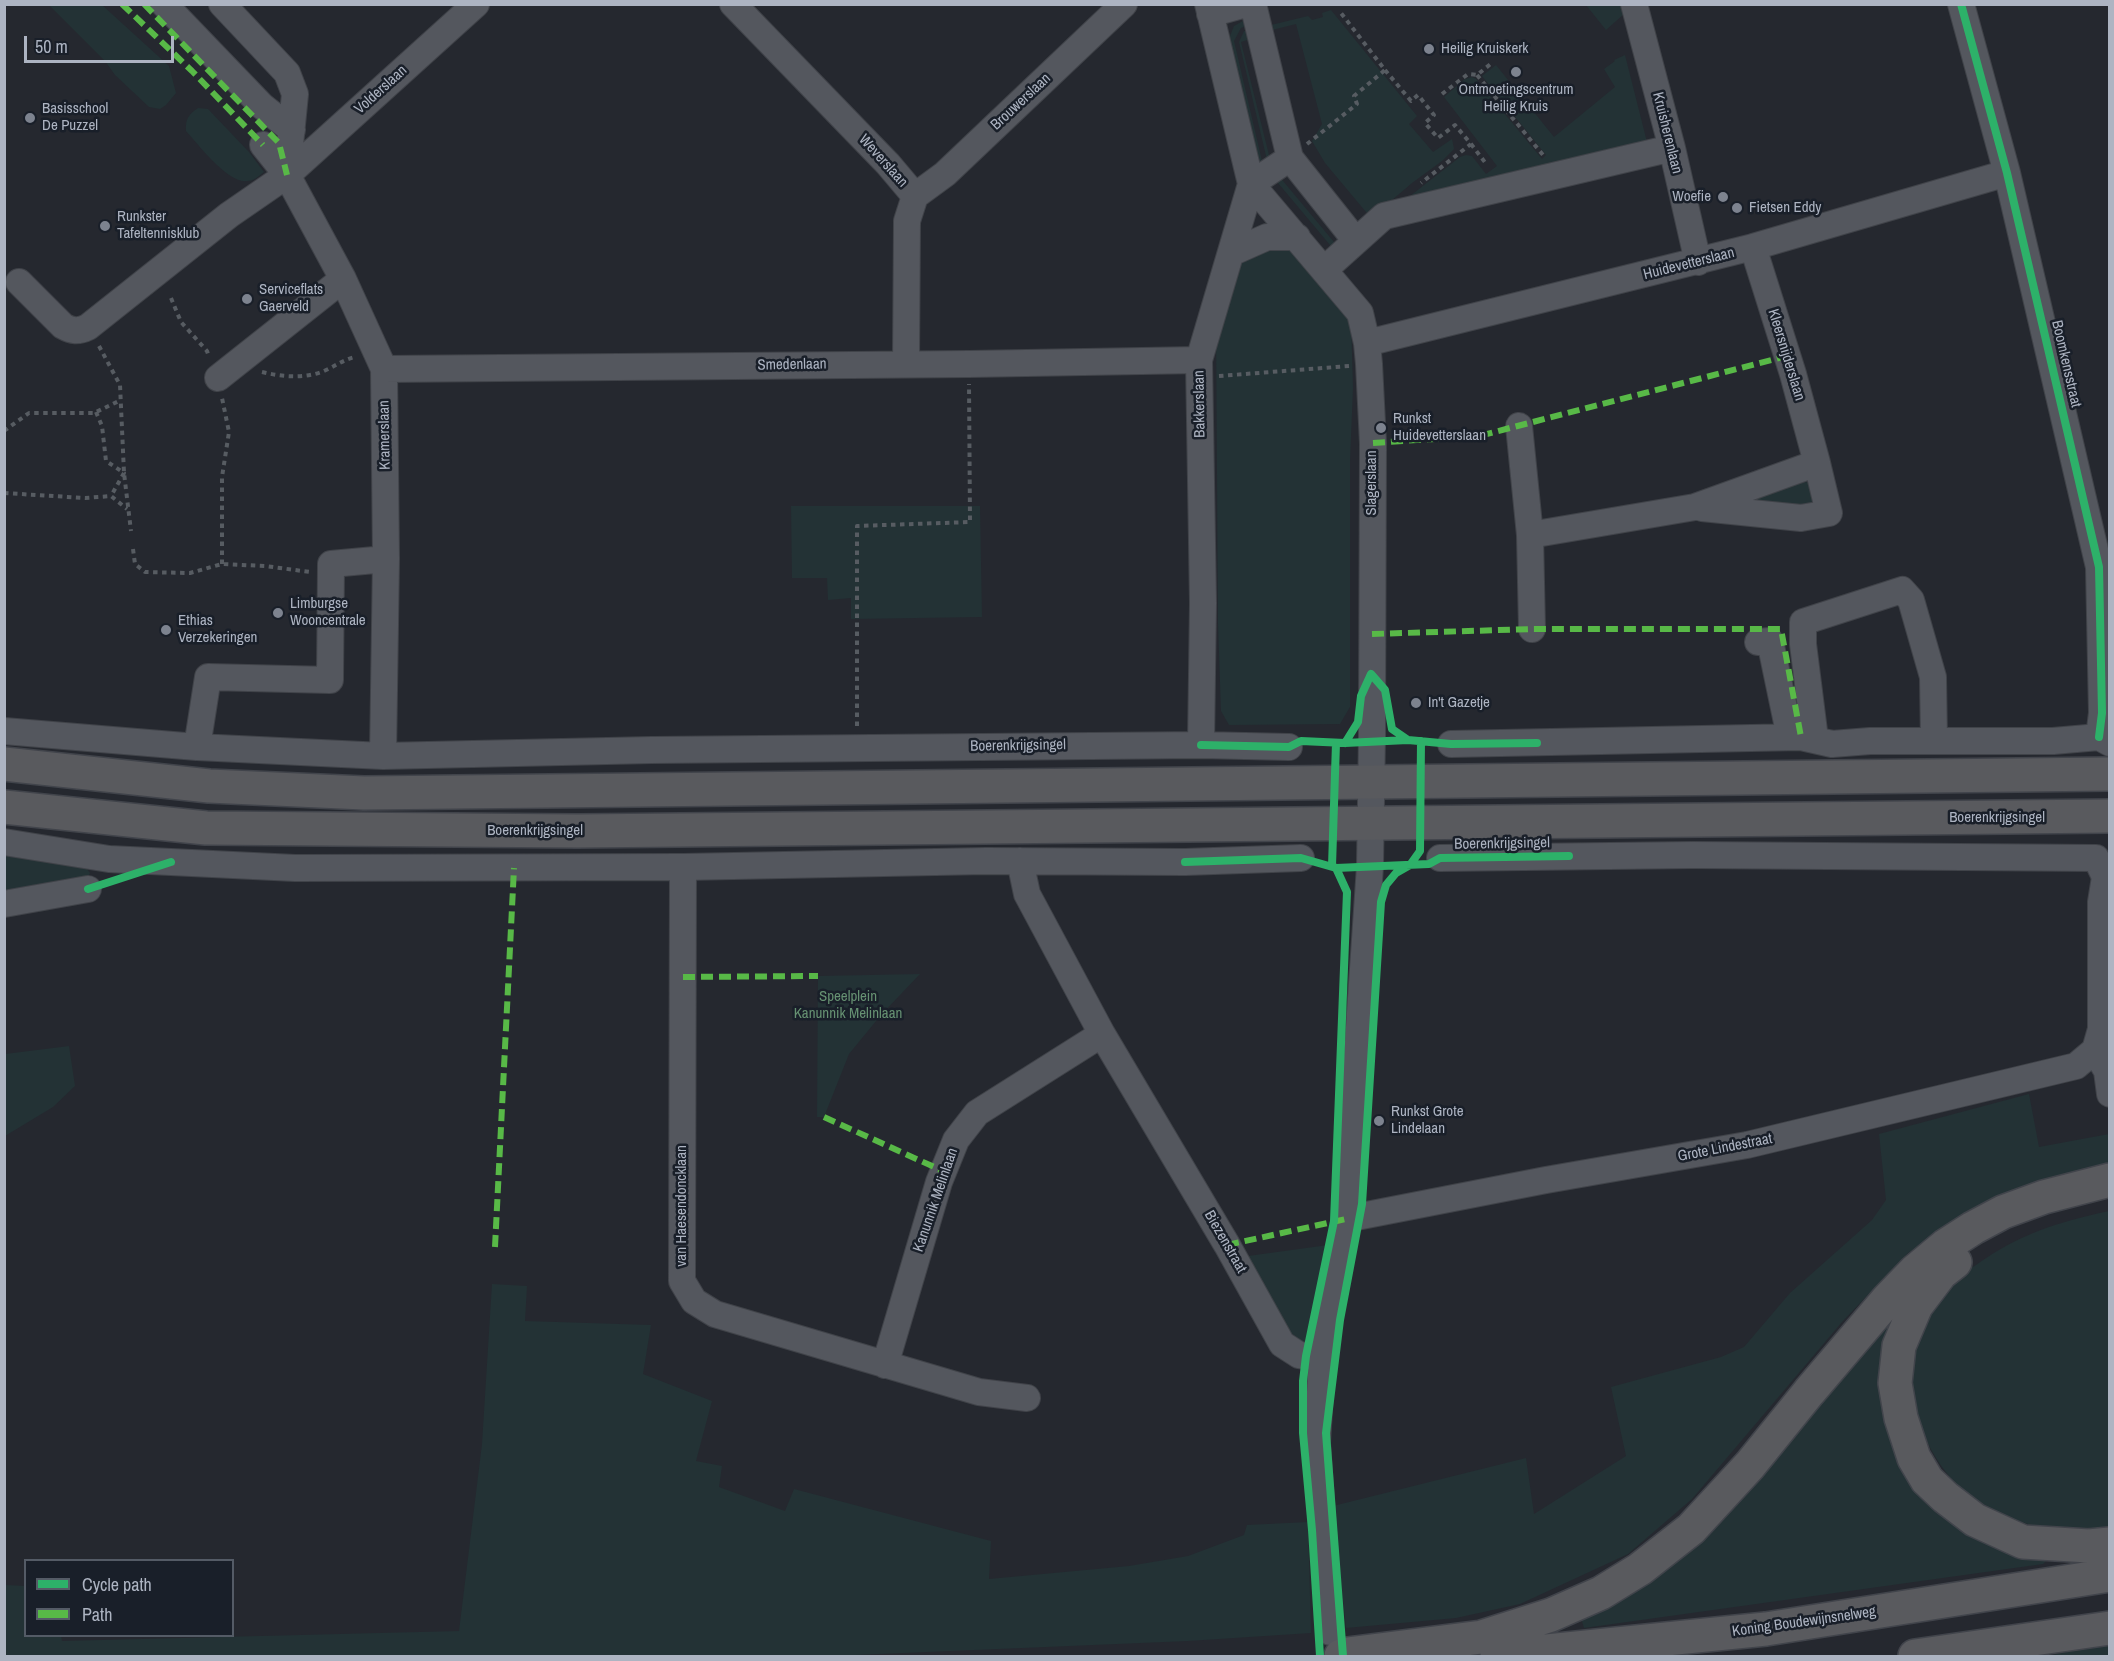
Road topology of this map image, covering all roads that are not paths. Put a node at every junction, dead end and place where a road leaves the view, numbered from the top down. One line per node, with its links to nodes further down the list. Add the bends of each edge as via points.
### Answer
1 (164, 4): 11 (street, via 262,106)
2 (222, 4): 11 (street, via 287,73 295,94)
3 (476, 4): 16 (street, Volderslaan)
4 (734, 4): 18 (street, Weverslaan)
5 (1124, 4): 18 (street, Brouwerslaan, via 945,174)
6 (1246, 4): 10 (street)
7 (1253, 4): 14 (street)
8 (1634, 4): 13 (street, Kruisherenlaan)
9 (1964, 8): 15 (street, Boomkensstraat)
10 (1209, 9): 17 (street, Bakkerslaan)
11 (291, 130): 16 (street)
12 (263, 146): 16 (street, Kramerslaan)
13 (1672, 148): 20 (street, via 1384,216); 23 (street, Kruisherenlaan)
14 (1290, 158): 17 (street); 20 (street)
15 (2007, 173): 21 (street, Huidevetterslaan); 41 (street, Boomkensstraat, via 2099,567)
16 (287, 175): 25 (street, Kramerslaan); 26 (street, Volderslaan, via 80,331 63,326)
17 (1251, 184): 19 (street, Slagerslaan); 22 (street, Bakkerslaan)
18 (915, 196): 29 (street, Weverslaan, via 907,221)
19 (1297, 237): 22 (street, via 1267,237); 24 (street, Slagerslaan)
20 (1356, 241): 24 (street)
21 (1753, 247): 23 (street, Huidevetterslaan); 33 (street, Kleersnijderslaan)
22 (1231, 253): 30 (street, Bakkerslaan)
23 (1698, 262): 27 (street, Huidevetterslaan)
24 (1325, 269): 27 (street, Slagerslaan, via 1360,313)
25 (343, 279): 28 (street, Kramerslaan); 31 (street)
26 (19, 282)
27 (1368, 353): 53 (street, Slagerslaan, via 1373,443)
28 (380, 360): 29 (street, Smedenlaan); 36 (street, Kramerslaan)
29 (906, 364): 30 (street, Smedenlaan)
30 (1200, 369): 45 (street, Bakkerslaan)
31 (218, 378)
32 (1519, 426): 35 (street)
33 (1817, 464): 34 (street, Kleersnijderslaan); 34 (street, Kleersnijderslaan, via 1829,513 1801,518)
34 (1695, 507): 35 (street, Kleersnijderslaan)
35 (1530, 535): 37 (street)
36 (386, 559): 46 (street, via 331,564 330,680 208,677); 49 (street, Kramerslaan)
37 (1532, 629)
38 (1758, 642): 40 (street, via 1770,641)
39 (4, 731): 46 (street, Boerenkrijgsingel)
40 (1790, 737): 43 (street); 44 (street)
41 (2104, 740): 42 (street)
42 (1934, 741): 43 (street); 43 (street, via 1933,677 1911,600 1902,590 1803,622 1803,644)
43 (1824, 742): 52 (street)
44 (1451, 744)
45 (1201, 745): 47 (street, Boerenkrijgsingel); 48 (street, Boerenkrijgsingel)
46 (197, 747): 49 (street, Boerenkrijgsingel)
47 (1289, 747)
48 (525, 753): 49 (street, Boerenkrijgsingel); 54 (street)
49 (383, 756)
50 (4, 764): 54 (highway, via 209,786 364,793)
51 (2109, 774): 52 (highway)
52 (1805, 778): 53 (highway)
53 (1372, 782): 54 (highway); 58 (street, Slagerslaan)
54 (560, 790)
55 (4, 807): 59 (highway, Boerenkrijgsingel, via 206,828 578,831)
56 (2109, 816): 57 (highway, Boerenkrijgsingel)
57 (1524, 822): 58 (highway, Boerenkrijgsingel); 61 (street, Boerenkrijgsingel)
58 (1371, 823): 59 (highway, Boerenkrijgsingel); 75 (street)
59 (1139, 825): 65 (street)
60 (4, 842): 66 (street, via 109,859 295,868)
61 (1569, 856): 63 (street, Boerenkrijgsingel); 67 (street, Boerenkrijgsingel, via 2096,858)
62 (1300, 858): 65 (street)
63 (1440, 858)
64 (1020, 861): 65 (street); 66 (street); 70 (street, Biezenstraat, via 1027,894)
65 (1085, 862)
66 (683, 867): 77 (street, van Haesendoncklaan, via 682,1281 694,1301 715,1314)
67 (2107, 878): 71 (street, via 2102,902 2100,1029)
68 (88, 889): 69 (street)
69 (4, 903)
70 (1102, 1034): 76 (street, Biezenstraat, via 1282,1344 1299,1355); 77 (street, Kanunnik Melinlaan, via 976,1113 956,1140 939,1182)
71 (2095, 1050): 72 (street, via 2107,1071); 75 (street, Grote Lindestraat, via 2076,1065 1747,1145)
72 (2109, 1094)
73 (2109, 1180): 82 (highway, via 2003,1212 1972,1227 1922,1265 1888,1299 1750,1465 1691,1529 1640,1569 1601,1593 1551,1616 1482,1637 1347,1654)
74 (2109, 1202): 79 (highway, via 2015,1225 1979,1241 1941,1273 1916,1306 1899,1346 1894,1383 1914,1458 1939,1491 1975,1520 2023,1542)
75 (1346, 1219): 76 (street)
76 (1322, 1358): 82 (street, via 1317,1443)
77 (885, 1365): 78 (street, van Haesendoncklaan, via 979,1392)
78 (1027, 1398)
79 (2109, 1544)
80 (2109, 1575): 83 (highway, Koning Boudewijnsnelweg, via 1766,1629)
81 (2109, 1628): 84 (highway)
82 (1335, 1644)
83 (1497, 1656)
84 (1915, 1656)

